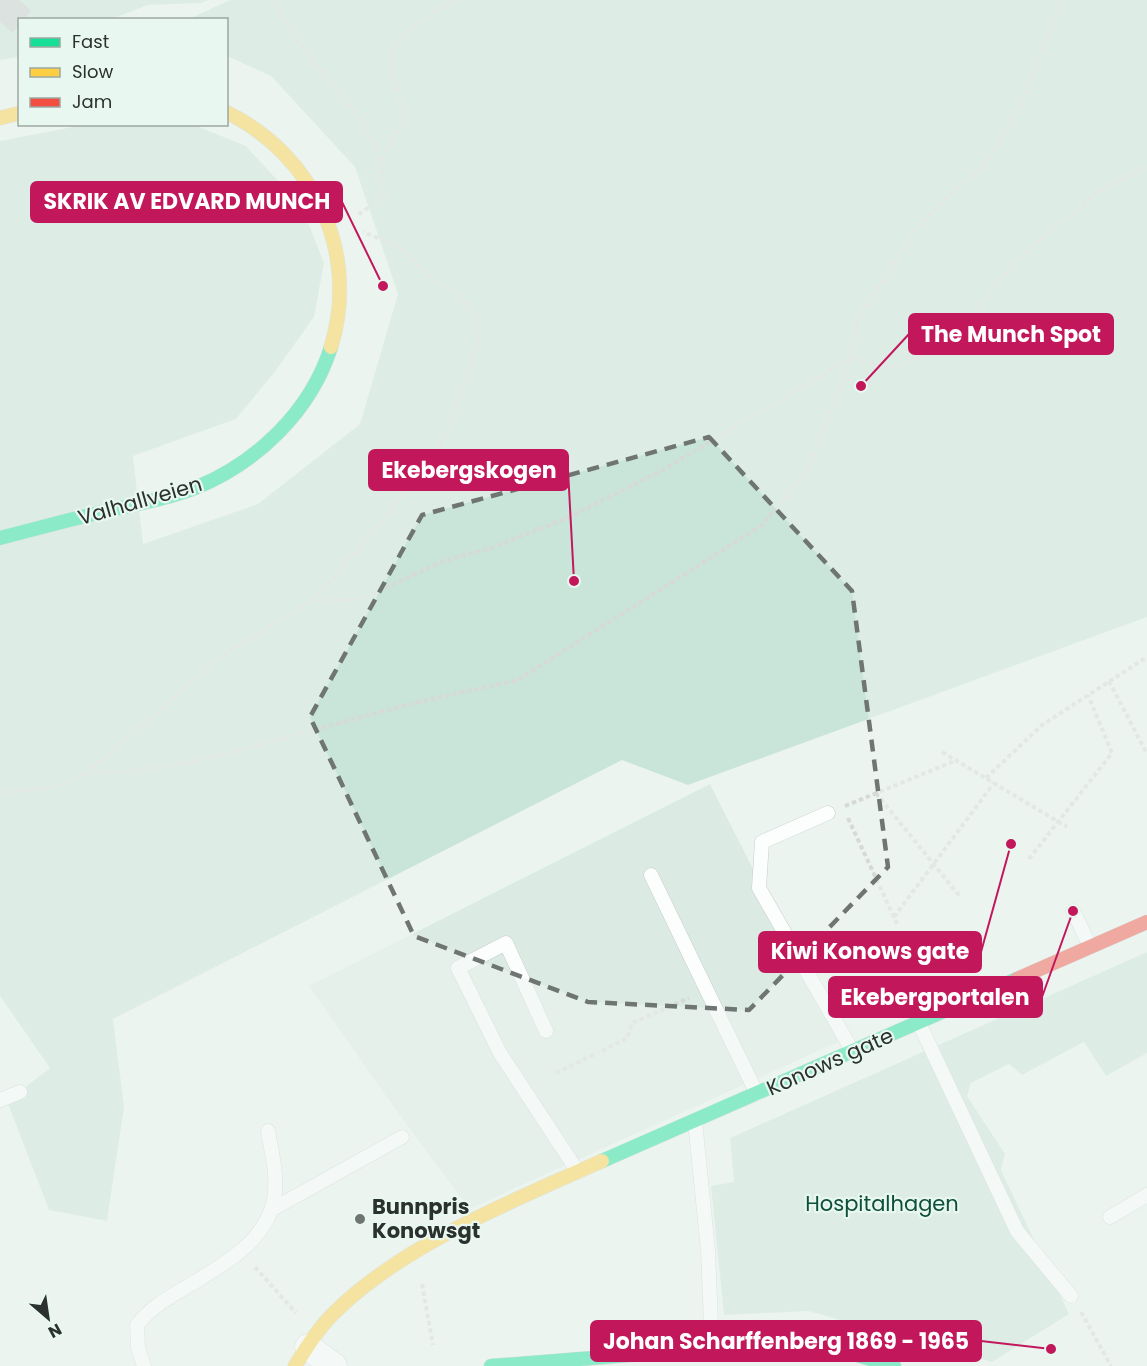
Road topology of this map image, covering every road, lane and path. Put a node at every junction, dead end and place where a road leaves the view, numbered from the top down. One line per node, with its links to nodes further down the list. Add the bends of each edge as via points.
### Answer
1 (276, 0): 7 (path, via 288,26 368,129)
2 (455, 0): 7 (path, via 396,44 390,61 405,119)
3 (1062, 0): 11 (path, via 1022,104 984,167 948,196 917,229 859,316)
4 (228, 113): 14 (street, Valhallveien, via 262,132 286,155 307,182 337,246 340,308 322,372 305,401 267,444 204,484)
5 (18, 114): 6 (street)
6 (0, 118)
7 (380, 160): 9 (path, via 384,196)
8 (1147, 167): 11 (path, via 1099,191 1012,264 968,324 943,345 902,365 885,367)
9 (355, 217)
10 (361, 232): 12 (path, via 400,247 434,280 458,293 476,317 479,341)
11 (851, 358): 15 (path, via 662,471 567,518 491,548 444,561 361,599); 22 (path, via 807,471 762,525 518,680 414,703 198,761 132,771)
12 (439, 446): 13 (path); 15 (path, via 402,498)
13 (444, 459)
14 (0, 538)
15 (313, 601): 22 (path, via 223,655)
16 (1147, 657): 17 (path)
17 (1109, 681): 18 (path); 20 (path)
18 (1088, 695): 23 (path, via 1042,725); 29 (path, via 1112,753)
19 (942, 752): 21 (path)
20 (1147, 754)
21 (957, 760): 23 (path); 26 (path)
22 (87, 772): 25 (path, via 52,788)
23 (986, 778): 24 (path)
24 (994, 783): 29 (path); 32 (path)
25 (0, 792)
26 (876, 793): 27 (path); 32 (path)
27 (843, 807): 28 (path); 36 (path)
28 (828, 813): 44 (lane, via 762,842 759,888)
29 (1058, 821): 30 (path); 31 (path)
30 (1067, 827)
31 (1029, 859)
32 (933, 864): 34 (path); 36 (path)
33 (651, 875): 40 (lane)
34 (961, 898)
35 (1073, 911): 39 (lane)
36 (894, 917): 38 (path)
37 (1147, 922): 39 (street, Konows gate)
38 (898, 926)
39 (1090, 946): 41 (street, Konows gate)
40 (706, 991): 43 (path, via 632,1023 627,1038); 48 (lane)
41 (919, 1023): 44 (street, Konows gate); 59 (lane, via 1017,1231)
42 (546, 1031): 53 (lane, via 506,943 458,968 500,1053)
43 (602, 1051)
44 (853, 1052): 48 (street, Konows gate)
45 (595, 1054): 46 (path)
46 (556, 1073)
47 (20, 1092): 49 (lane)
48 (757, 1094): 50 (street, Konows gate)
49 (0, 1100)
50 (695, 1121): 53 (street, Konows gate); 62 (lane, via 708,1250)
51 (268, 1131): 55 (lane, via 274,1166)
52 (402, 1137): 55 (lane)
53 (579, 1172): 63 (street, Konows gate, via 517,1199 399,1263 342,1304)
54 (1147, 1196): 56 (lane)
55 (271, 1210): 57 (lane)
56 (1110, 1217)
57 (241, 1251): 60 (path); 64 (lane, via 151,1308 137,1325)
58 (421, 1277): 61 (path)
59 (1071, 1296): 68 (path)
60 (298, 1316)
61 (433, 1345)
62 (712, 1347): 66 (street); 67 (street, via 794,1342)
63 (301, 1357): 65 (street)
64 (144, 1366)
65 (334, 1366)
66 (491, 1366)
67 (894, 1366)
68 (1111, 1366)

